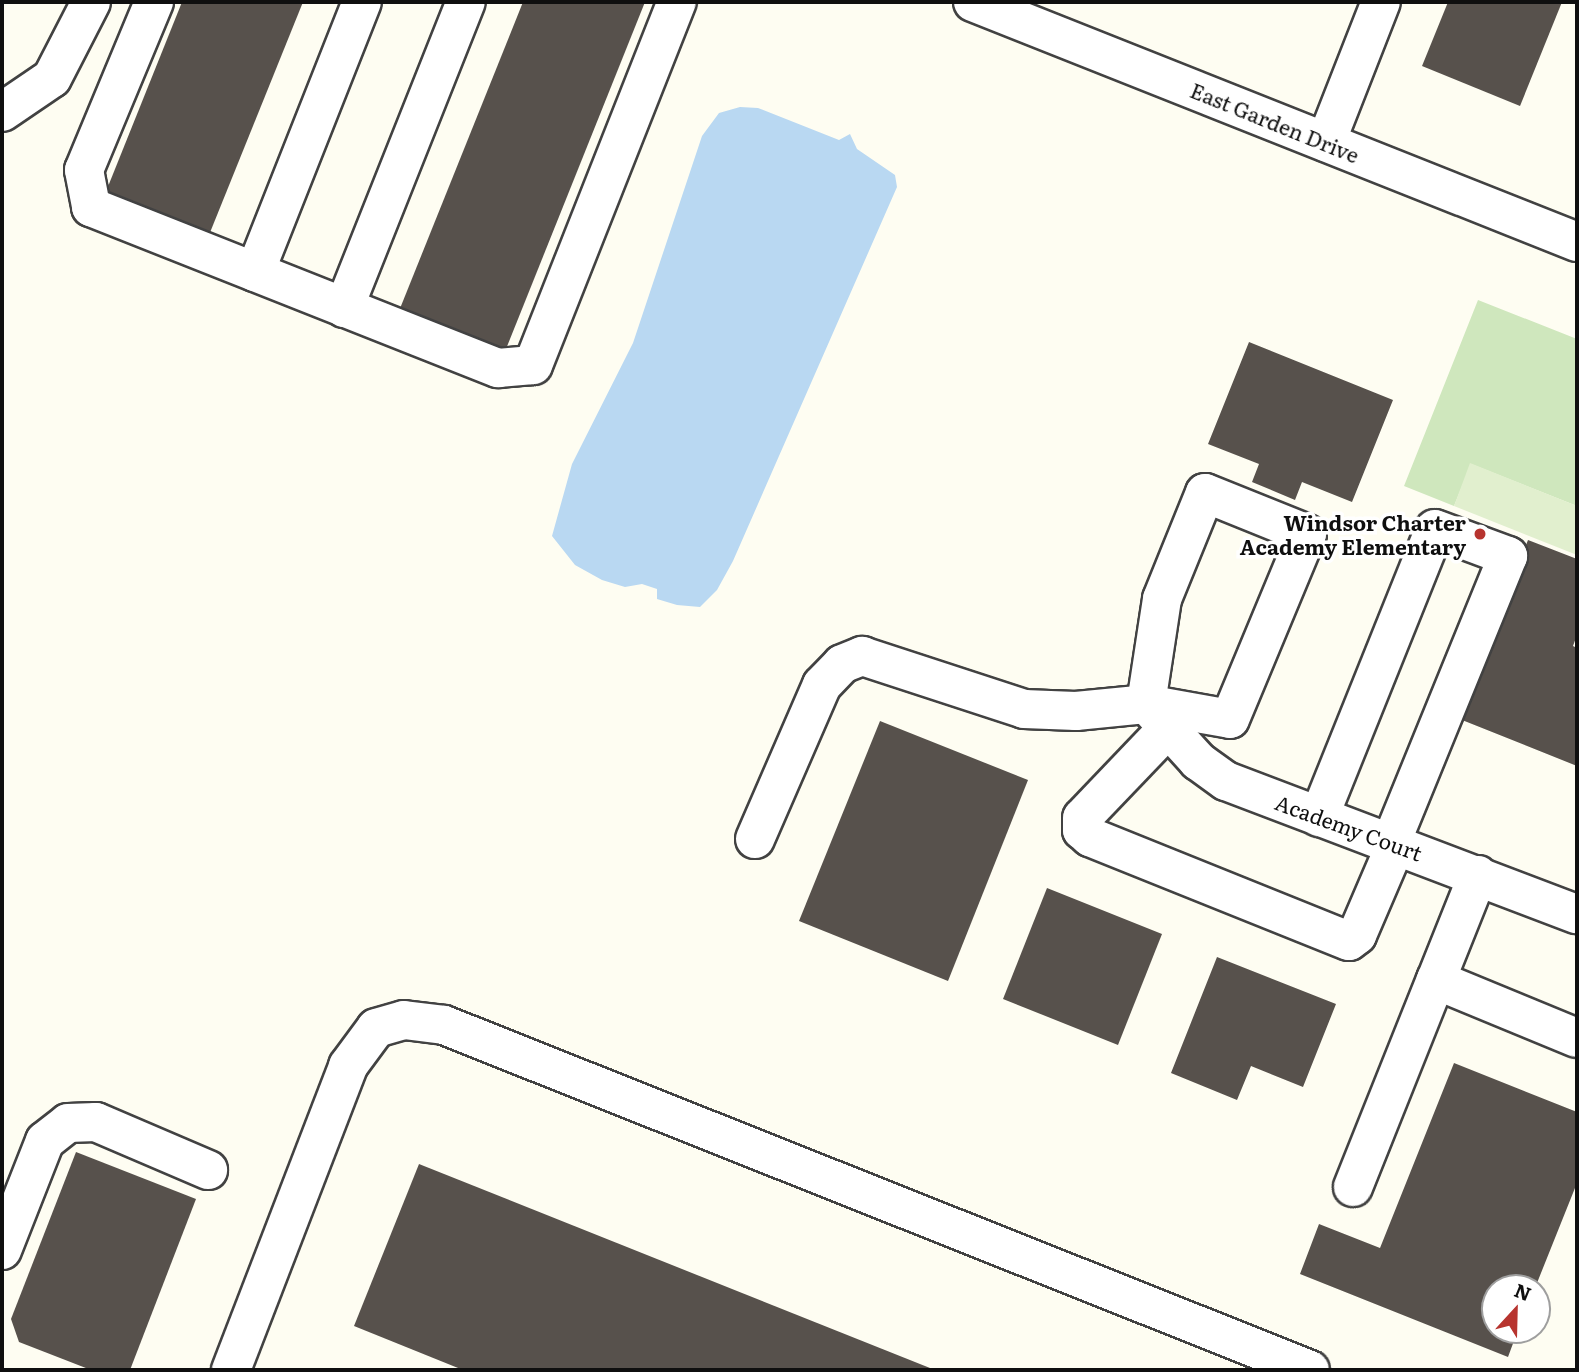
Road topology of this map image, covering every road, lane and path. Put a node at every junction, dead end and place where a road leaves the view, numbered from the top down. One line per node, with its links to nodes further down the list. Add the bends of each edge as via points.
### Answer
1 (91, 2): 8 (street, via 52,78)
2 (154, 2): 11 (street, via 84,170 91,207)
3 (362, 2): 11 (street)
4 (466, 2): 12 (street)
5 (677, 2): 12 (street, via 533,365 498,368)
6 (973, 2): 9 (street, East Garden Drive)
7 (1381, 2): 9 (street)
8 (2, 112)
9 (1326, 142): 10 (street, East Garden Drive)
10 (1577, 242)
11 (255, 272): 12 (street)
12 (344, 308)
13 (1157, 716): 13 (street, via 1230,719 1307,534 1205,493 1162,599); 14 (street, Academy Court, via 1212,773); 15 (street, via 1024,709 862,656 842,664 822,685); 16 (street, via 1082,818 1082,830 1090,837 1349,941 1357,935)
14 (1319, 817): 16 (street, Academy Court); 16 (street, via 1435,529 1508,556)
15 (755, 839)
16 (1394, 843): 17 (street, Academy Court)
17 (1478, 875): 18 (street, Academy Court); 19 (street)
18 (1577, 914)
19 (1436, 980): 20 (street); 22 (street)
20 (1577, 1038)
21 (208, 1170): 23 (street, via 96,1122 68,1123 45,1141)
22 (1353, 1187)
23 (2, 1250)
24 (231, 1370): 25 (street, via 348,1066 376,1028 404,1020 444,1025)
25 (1310, 1370)

